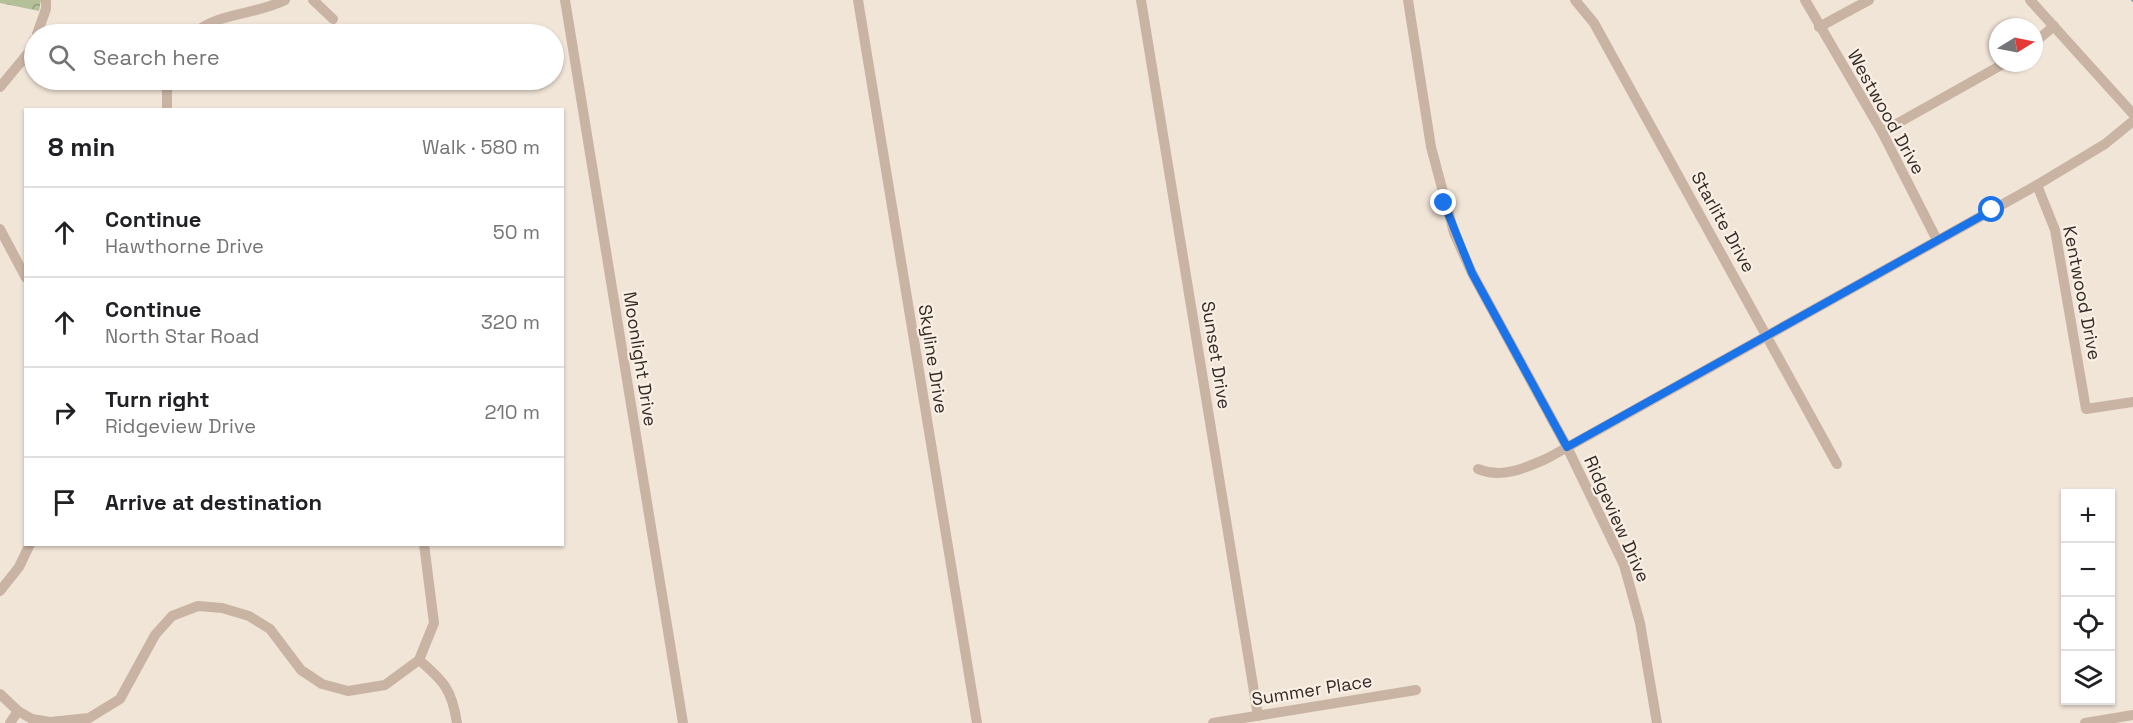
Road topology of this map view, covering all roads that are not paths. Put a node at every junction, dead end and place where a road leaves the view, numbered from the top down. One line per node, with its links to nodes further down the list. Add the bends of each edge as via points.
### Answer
1 (46, 0): 13 (street)
2 (285, 0): 14 (street, via 268,9)
3 (313, 0): 12 (street)
4 (565, 0): 46 (street, Moonlight Drive)
5 (858, 0): 47 (street, Skyline Drive)
6 (1141, 0): 43 (street, Sunset Drive)
7 (1408, 0): 32 (street, Ridgeview Drive, via 1431,147 1454,233)
8 (1575, 0): 30 (street, Starlite Drive, via 1594,23)
9 (1804, 0): 16 (street, Westwood Drive)
10 (1869, 0): 16 (street)
11 (2030, 0): 15 (street)
12 (333, 18)
13 (41, 24)
14 (208, 24)
15 (2054, 26): 17 (street); 23 (street)
16 (1820, 27): 25 (street, Westwood Drive)
17 (2043, 35)
18 (24, 58): 20 (street)
19 (1989, 72): 25 (street)
20 (0, 87)
21 (167, 90): 22 (street)
22 (166, 108)
23 (2133, 114)
24 (2133, 122): 26 (street, via 2105,144)
25 (1882, 132): 28 (street, Westwood Drive)
26 (2037, 185): 28 (street); 31 (street, Kentwood Drive, via 2055,230 2086,409)
27 (0, 229): 29 (street)
28 (1937, 240): 30 (street)
29 (24, 274)
30 (1768, 338): 32 (street); 33 (street, Starlite Drive)
31 (2133, 402)
32 (1567, 447): 34 (street, via 1514,471 1495,474); 49 (street, Ridgeview Drive, via 1608,528 1629,582)
33 (1837, 464)
34 (1478, 469)
35 (29, 546): 37 (street)
36 (424, 546): 38 (street, via 434,623)
37 (0, 591)
38 (419, 660): 41 (street, via 385,685 348,691 322,684 301,670 270,629 249,616 198,606 172,616 155,635 120,699 89,718 50,722 32,719); 45 (street, via 437,675 453,698)
39 (1416, 690): 43 (street, Summer Place)
40 (0, 694): 41 (street)
41 (18, 711): 44 (street)
42 (2133, 715): 50 (street)
43 (1258, 716): 48 (street, Summer Place)
44 (10, 723)
45 (457, 723)
46 (683, 723)
47 (977, 723)
48 (1213, 723)
49 (1657, 723)
50 (2085, 723)

